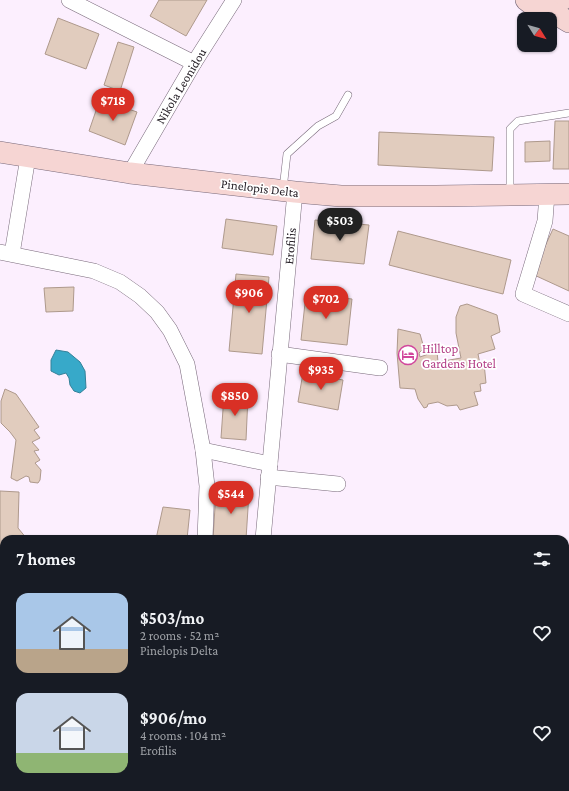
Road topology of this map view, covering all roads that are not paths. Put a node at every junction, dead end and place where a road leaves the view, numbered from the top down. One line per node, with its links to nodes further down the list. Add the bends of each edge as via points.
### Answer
1 (69, 0): 5 (street)
2 (234, 0): 5 (street, Nikola Leonidou)
3 (544, 2): 4 (street)
4 (569, 22)
5 (194, 63): 10 (street, Nikola Leonidou)
6 (348, 95): 11 (lane, via 336,116 318,126 287,154)
7 (569, 113): 14 (lane, via 518,121 510,129)
8 (0, 152): 9 (street, Pinelopis Delta)
9 (28, 156): 10 (street, Pinelopis Delta); 15 (street)
10 (130, 173): 11 (street, Pinelopis Delta)
11 (289, 191): 14 (street, Pinelopis Delta, via 341,196); 17 (street, Erofilis)
12 (547, 194): 13 (street, Pinelopis Delta); 14 (street, Pinelopis Delta); 16 (street, via 545,221 523,294)
13 (569, 194)
14 (510, 195)
15 (6, 253): 19 (street, via 94,271 120,282 157,312 170,330 187,364)
16 (569, 314)
17 (280, 354): 18 (street); 20 (street, Erofilis)
18 (380, 368)
19 (203, 450): 20 (street); 22 (street, via 207,486)
20 (269, 470): 21 (street); 23 (street, Erofilis)
21 (338, 484)
22 (204, 535)
23 (263, 535)

